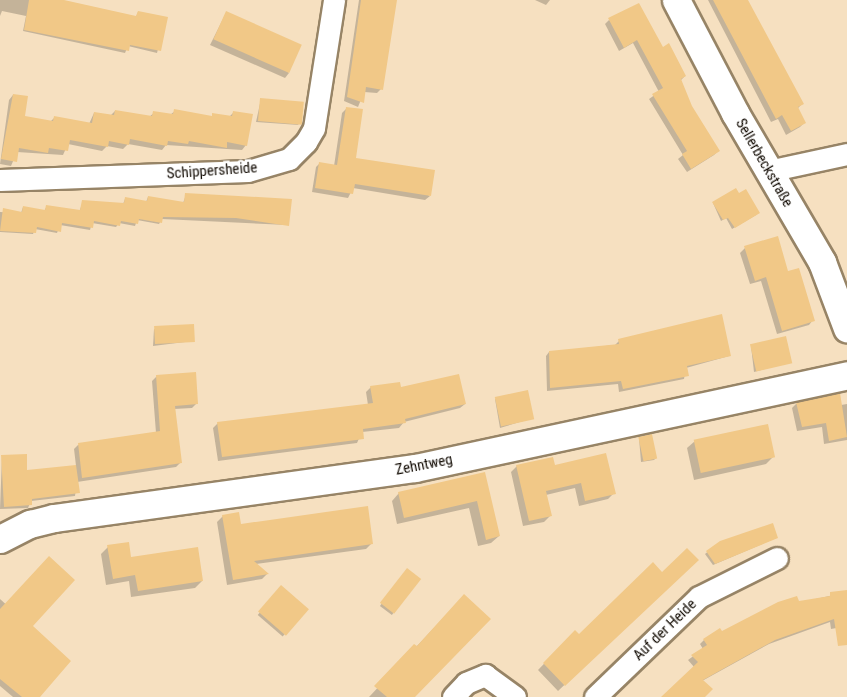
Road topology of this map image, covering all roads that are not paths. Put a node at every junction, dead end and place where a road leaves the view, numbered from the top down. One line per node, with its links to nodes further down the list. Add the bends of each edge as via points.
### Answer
1 (334, 0): 5 (street, Schippersheide, via 314,128 289,159 248,171)
2 (676, 0): 4 (street, Sellerbeckstraße)
3 (847, 154): 4 (street)
4 (768, 171): 6 (street, Sellerbeckstraße, via 822,262)
5 (0, 180)
6 (847, 328)
7 (847, 375): 8 (street, Zehntweg, via 415,468 54,518 30,524)
8 (0, 539)
9 (777, 558): 12 (street, Auf der Heide, via 699,597)
10 (453, 697): 11 (street, via 466,683 484,675)
11 (515, 697)
12 (595, 697)

